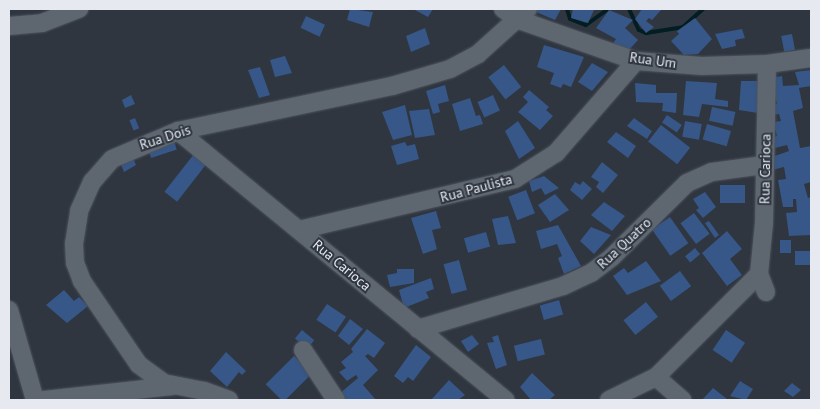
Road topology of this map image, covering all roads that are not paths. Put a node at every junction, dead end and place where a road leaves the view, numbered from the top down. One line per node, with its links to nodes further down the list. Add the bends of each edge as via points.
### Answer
1 (79, 9): 4 (street, via 42,23)
2 (503, 9): 3 (street, Rua Um)
3 (523, 14): 6 (street, Rua Um); 8 (street, Rua Dois, via 478,54 450,69 392,86)
4 (9, 26)
5 (811, 58): 7 (street, Rua Um)
6 (636, 61): 7 (street, Rua Um, via 702,66); 10 (street, Rua Paulista, via 556,153 515,179)
7 (768, 64): 9 (street, Rua Carioca)
8 (178, 131): 10 (street, Rua Carioca); 17 (street, Rua Dois, via 112,159 92,182 80,211 74,244 75,263 82,281 139,366 164,383)
9 (764, 165): 11 (street, Rua Carioca); 14 (street, Rua Quatro, via 712,172 687,183 612,257 591,273 563,286)
10 (299, 230): 14 (street, Rua Carioca)
11 (760, 274): 12 (street, Rua Carioca); 16 (street)
12 (766, 292)
13 (9, 310): 18 (street)
14 (418, 329): 22 (street, Rua Carioca)
15 (303, 350): 21 (street)
16 (656, 377): 23 (street); 24 (street)
17 (175, 385): 19 (street); 20 (street, Rua Dois)
18 (35, 400)
19 (44, 400)
20 (230, 400)
21 (336, 400)
22 (506, 400)
23 (609, 400)
24 (682, 400)

